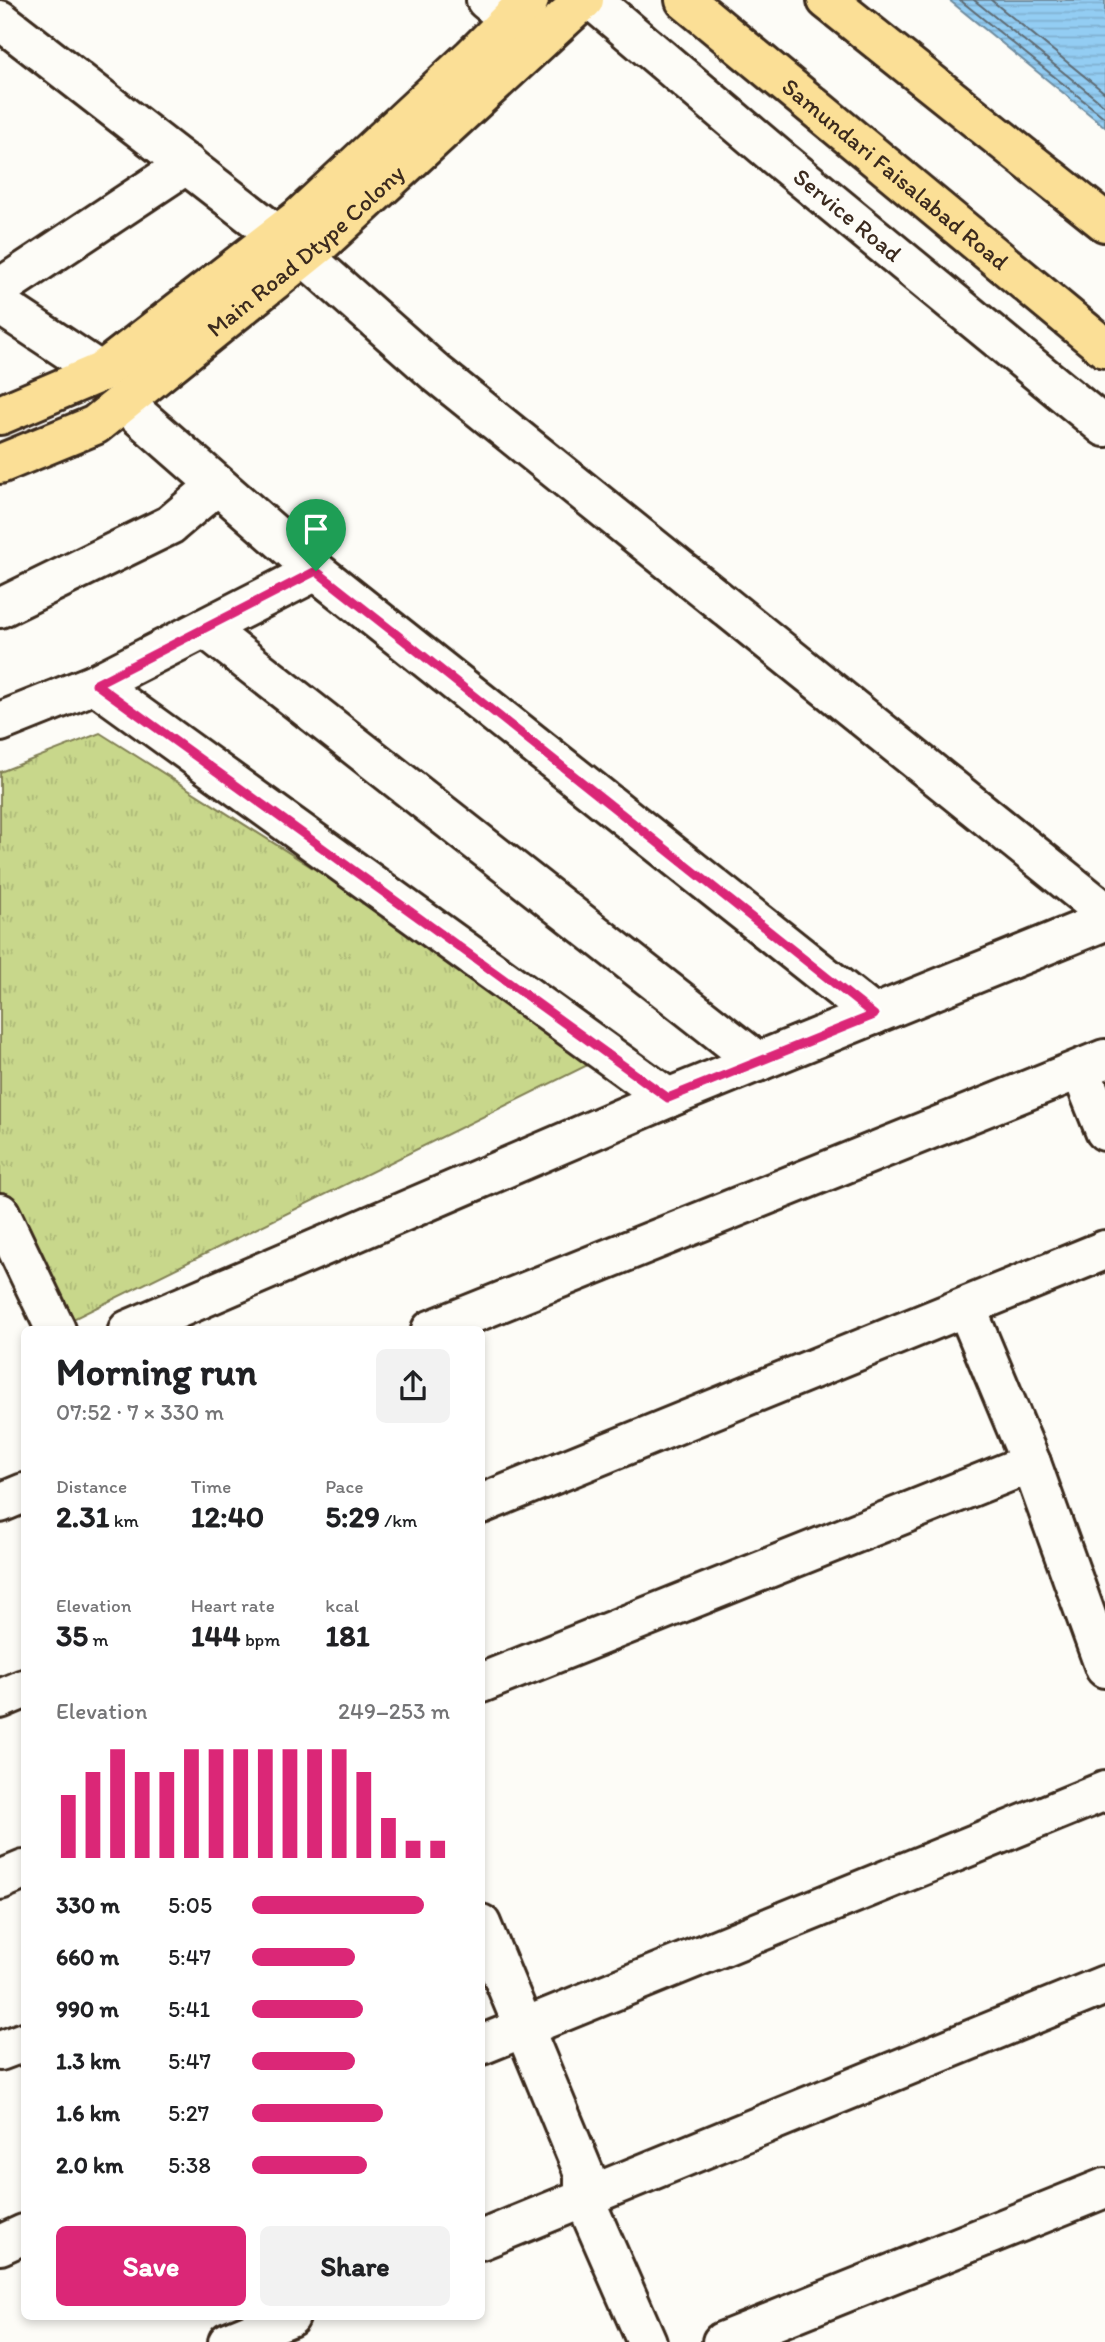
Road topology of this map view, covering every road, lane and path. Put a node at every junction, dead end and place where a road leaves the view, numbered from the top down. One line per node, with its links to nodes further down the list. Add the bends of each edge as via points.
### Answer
1 (584, 0): 9 (main road, Main Road Dtype Colony)
2 (592, 0): 15 (street, Service Road)
3 (685, 0): 12 (main road, Samundari Faisalabad Road)
4 (827, 0): 8 (main road)
5 (508, 6): 9 (main road, Main Road Dtype Colony, via 471,57 298,219)
6 (0, 20): 7 (street)
7 (187, 164): 9 (street); 10 (street)
8 (1105, 222)
9 (290, 245): 13 (main road, Main Road Dtype Colony); 23 (street, via 436,373)
10 (0, 288)
11 (0, 305): 13 (street)
12 (1105, 348)
13 (112, 387): 14 (main road, Main Road Dtype Colony); 16 (main road, Main Road Dtype Colony, via 95,425); 17 (street)
14 (0, 415)
15 (1105, 427)
16 (0, 464)
17 (217, 485): 18 (street); 19 (street, via 170,526)
18 (316, 571): 20 (street); 25 (street)
19 (0, 608)
20 (205, 628): 21 (street); 26 (street)
21 (96, 684): 22 (street); 28 (street)
22 (0, 722)
23 (1105, 912)
24 (1105, 921): 25 (street)
25 (874, 1015): 26 (street)
26 (758, 1062): 28 (street)
27 (1093, 1065): 29 (street); 35 (street)
28 (668, 1098): 34 (street)
29 (1105, 1131)
30 (0, 1213): 33 (street)
31 (1105, 1251): 32 (street)
32 (966, 1307): 36 (street); 38 (street)
33 (54, 1326)
34 (137, 1326)
35 (441, 1326)
36 (1031, 1463): 40 (street); 42 (street)
37 (21, 1494): 39 (street)
38 (485, 1502)
39 (0, 1503)
40 (1096, 1616): 41 (street)
41 (1105, 1668)
42 (485, 1681)
43 (21, 1690): 44 (street)
44 (0, 1699)
45 (1105, 1791): 50 (street)
46 (21, 1871): 47 (street)
47 (0, 1880)
48 (485, 1934): 50 (street)
49 (1105, 1985): 55 (street)
50 (524, 2027): 52 (street); 55 (street, via 583,2174)
51 (21, 2043): 53 (street)
52 (485, 2043)
53 (0, 2051)
54 (1105, 2188): 60 (street)
55 (584, 2198): 57 (street); 62 (street)
56 (21, 2235): 58 (street)
57 (485, 2238)
58 (0, 2245)
59 (283, 2320): 61 (street)
60 (787, 2330): 63 (street)
61 (228, 2342)
62 (647, 2342)
63 (722, 2342)

